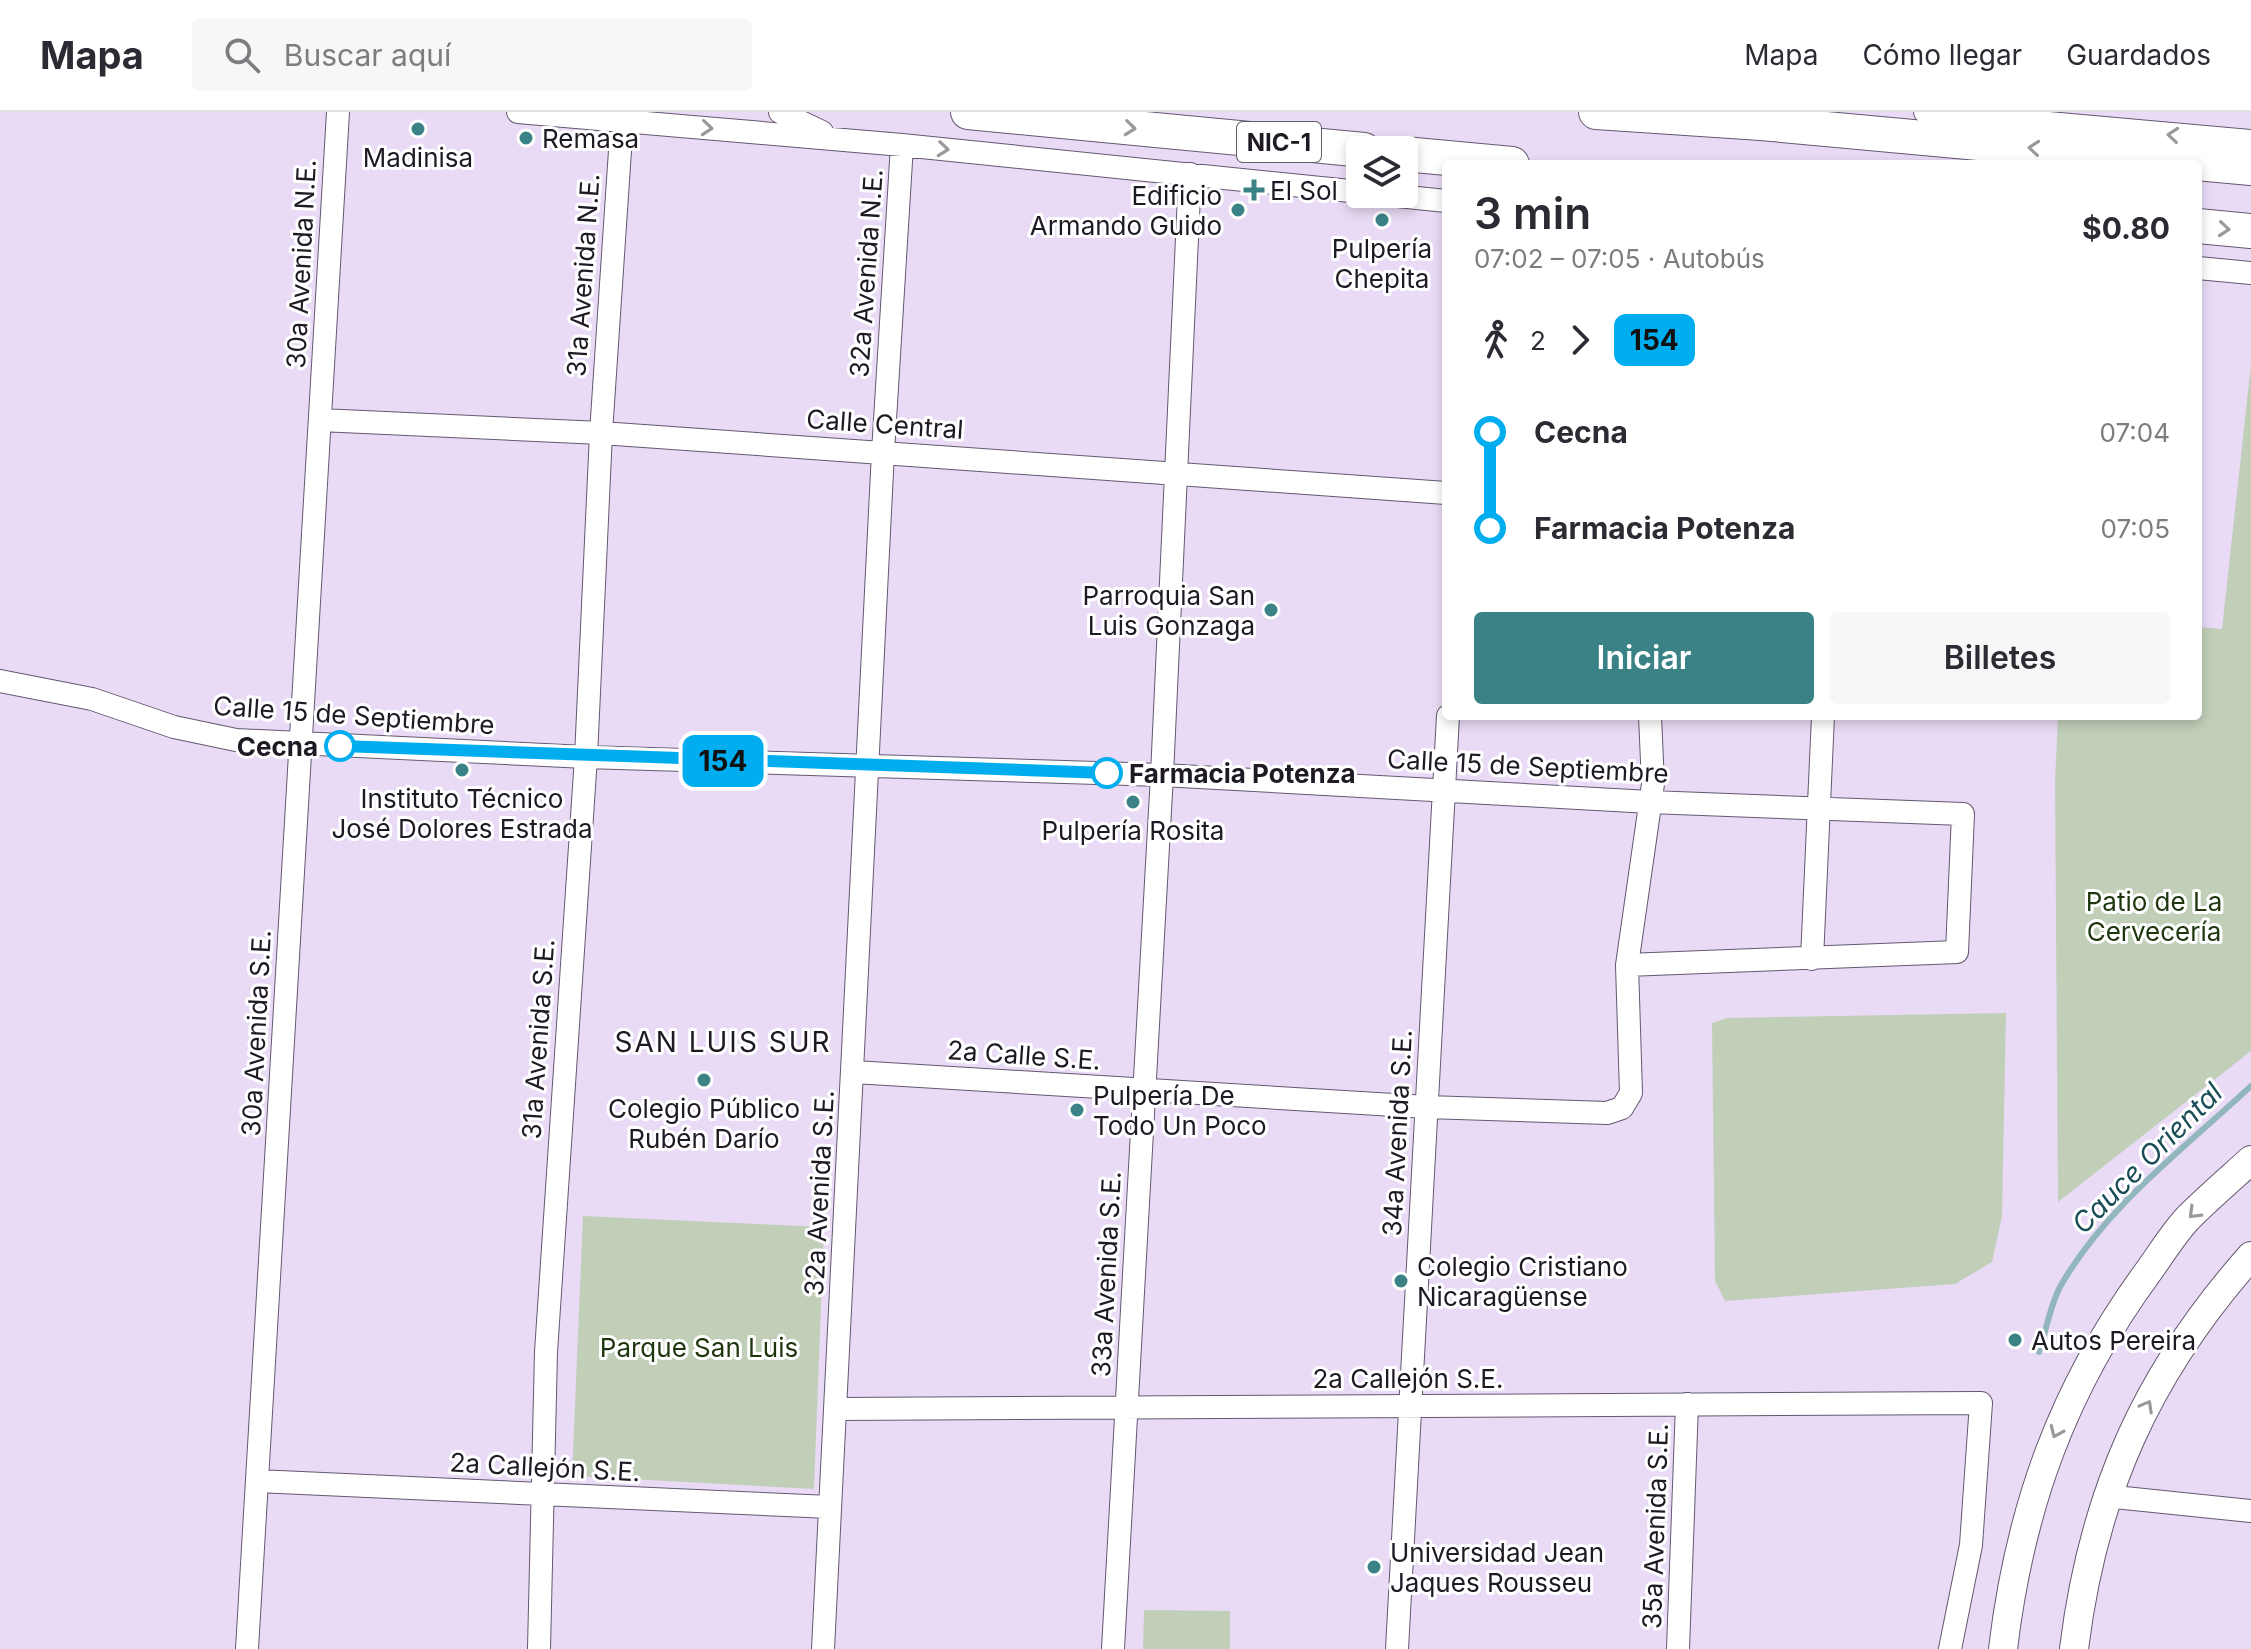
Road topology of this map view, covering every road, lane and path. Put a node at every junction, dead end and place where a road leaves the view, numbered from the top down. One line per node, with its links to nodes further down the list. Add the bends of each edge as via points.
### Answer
1 (338, 112): 25 (street, 30a Avenida N.E.)
2 (518, 112): 7 (street)
3 (780, 112): 8 (street)
4 (968, 112): 11 (highway, NIC-1, one-way to 11)
5 (1596, 112): 14 (highway, one-way to 5)
6 (1925, 112): 9 (street, one-way to 6)
7 (622, 121): 8 (street, one-way to 8); 26 (street, 31a Avenida N.E.)
8 (838, 139): 10 (street)
9 (2251, 141)
10 (902, 145): 17 (street, one-way to 17); 27 (street, 32a Avenida N.E.)
11 (1346, 148)
12 (1418, 155): 13 (highway)
13 (1469, 160)
14 (2164, 160)
15 (2202, 164): 16 (highway, one-way to 15)
16 (2251, 168)
17 (1190, 174): 18 (street); 28 (street, 33a Avenida S.E.)
18 (1346, 191)
19 (1418, 198): 20 (street)
20 (1442, 201)
21 (2202, 226): 22 (highway, one-way to 22)
22 (2251, 231)
23 (2202, 268): 24 (street)
24 (2251, 273)
25 (320, 420): 26 (street, Calle Central); 34 (street, 30a Avenida S.E.)
26 (601, 433): 27 (street, Calle Central); 35 (street, 31a Avenida S.E.)
27 (883, 452): 28 (street, Calle Central); 36 (street, 32a Avenida S.E.)
28 (1176, 471): 29 (street, Calle Central); 37 (street, 33a Avenida S.E.)
29 (1442, 493)
30 (0, 681): 34 (street, Calle 15 de Septiembre, via 92,699 220,737)
31 (1448, 720): 38 (street, 34a Avenida S.E.)
32 (1650, 720): 39 (street)
33 (1823, 720): 40 (street)
34 (301, 744): 35 (street, Calle 15 de Septiembre); 52 (street, 30a Avenida S.E.)
35 (586, 757): 36 (street, Calle 15 de Septiembre); 53 (street, 31a Avenida S.E., via 553,1235)
36 (869, 766): 37 (street, Calle 15 de Septiembre); 43 (street, 32a Avenida S.E.)
37 (1162, 775): 38 (street, Calle 15 de Septiembre); 44 (street, 33a Avenida S.E.)
38 (1444, 789): 39 (street, Calle 15 de Septiembre); 45 (street, 34a Avenida S.E.)
39 (1650, 802): 40 (street, Calle 15 de Septiembre); 42 (street)
40 (1818, 808): 41 (street); 41 (street, Calle 15 de Septiembre, via 1958,811 1965,820 1957,952)
41 (1812, 959): 42 (street)
42 (1627, 965): 45 (street, 2a Calle S.E., via 1631,1093 1622,1108 1607,1113)
43 (854, 1072): 44 (street, 2a Calle S.E.); 51 (street, 32a Avenida S.E.)
44 (1144, 1091): 45 (street, 2a Calle S.E.); 50 (street, 33a Avenida S.E.)
45 (1427, 1107): 49 (street, 34a Avenida S.E.)
46 (2251, 1160): 64 (main road, one-way to 64, via 2187,1220 2128,1299 2084,1371 2051,1441 2025,1522)
47 (2251, 1256): 54 (main road, one-way to 47, via 2148,1402 2212,1302)
48 (1687, 1404): 49 (street, 2a Callejón S.E.); 62 (street, 35a Avenida S.E.); 63 (street, 2a Callejón S.E., via 1981,1403 1971,1545)
49 (1410, 1406): 50 (street, 2a Callejón S.E.); 61 (street, 34a Avenida S.E.)
50 (1126, 1407): 51 (street, 2a Callejón S.E.); 60 (street, 33a Avenida S.E.)
51 (836, 1409): 55 (street, 32a Avenida S.E.)
52 (257, 1481): 53 (street, 2a Callejón S.E.); 57 (street, 30a Avenida S.E.)
53 (543, 1495): 55 (street, 2a Callejón S.E.); 58 (street, 31a Avenida S.E.)
54 (2105, 1496): 56 (street); 65 (main road, via 2082,1583)
55 (830, 1507): 59 (street, 32a Avenida S.E.)
56 (2251, 1511)
57 (247, 1649)
58 (539, 1649)
59 (823, 1649)
60 (1113, 1649)
61 (1397, 1649)
62 (1678, 1649)
63 (1950, 1649)
64 (2003, 1649)
65 (2074, 1649)

